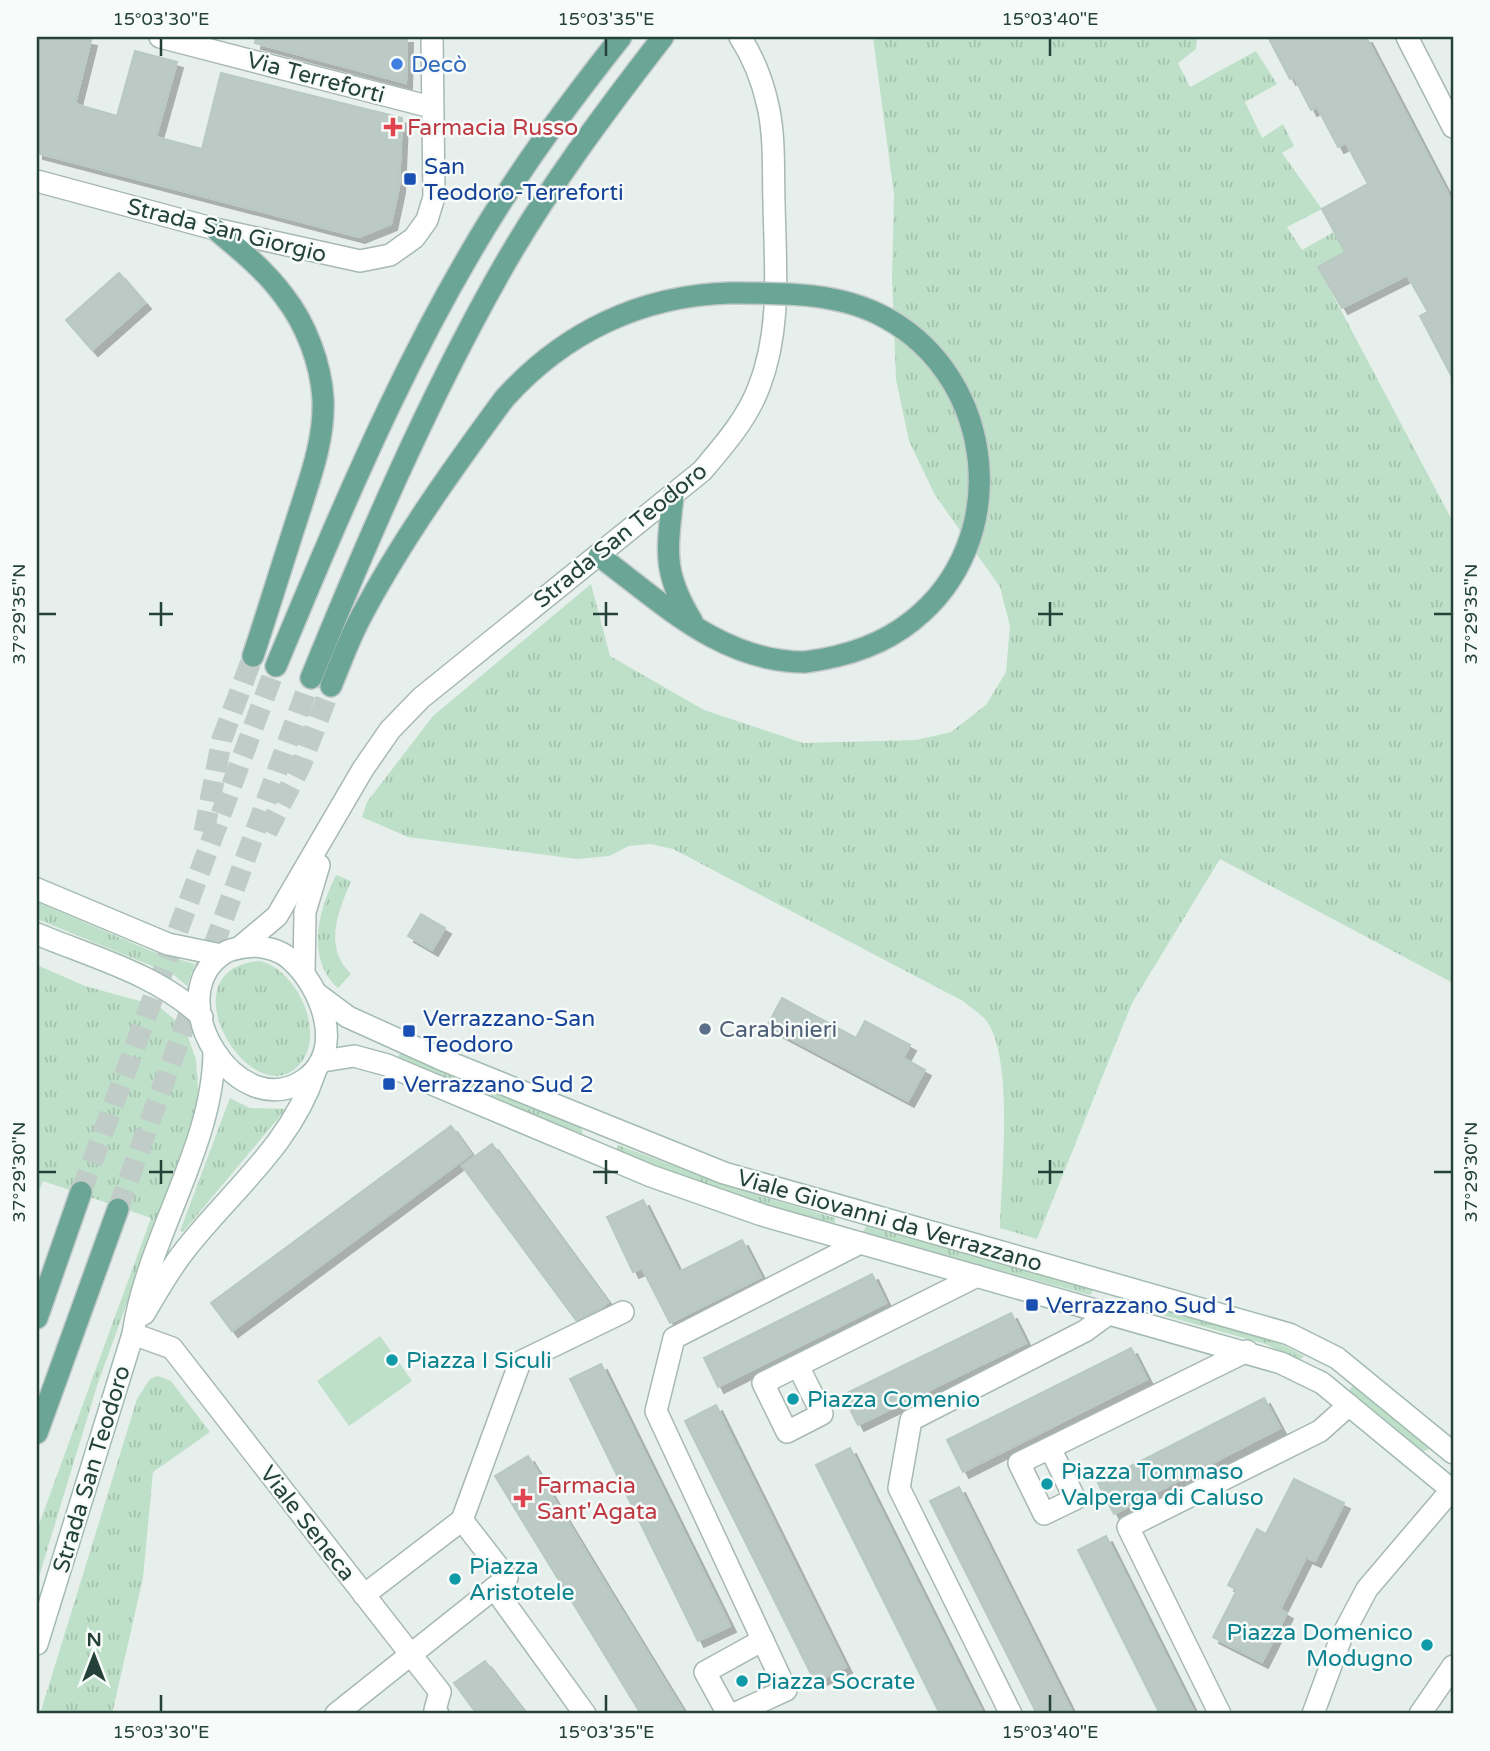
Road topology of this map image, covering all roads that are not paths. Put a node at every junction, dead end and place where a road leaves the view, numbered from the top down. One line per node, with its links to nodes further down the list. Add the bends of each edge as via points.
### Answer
1 (160, 37): 7 (street, Via Terreforti)
2 (432, 37): 7 (street)
3 (621, 37): 15 (main road, via 522,170 470,256 337,520)
4 (663, 37): 13 (main road, bridge, via 552,190 453,359 369,536 321,682 428,506 504,399 540,362 586,331 636,308 690,296 744,293 835,299 886,318 911,335 949,374 973,423 981,477 972,531 950,582 913,621 865,648 829,659 805,662 749,655)
5 (740, 37): 11 (street, Strada San Teodoro, via 758,73 773,138 776,322 759,389 741,422 702,471)
6 (1407, 37): 8 (street)
7 (431, 107): 10 (street, Strada San Giorgio, via 434,197 427,220 414,238 390,255 360,261)
8 (1453, 127)
9 (37, 181): 10 (street, Strada San Giorgio)
10 (215, 229): 14 (main road, via 286,297 318,365 323,400 309,479)
11 (673, 496): 12 (street, Strada San Teodoro); 13 (main road, via 666,558 673,584)
12 (599, 555): 13 (main road); 16 (street, Strada San Teodoro, via 422,698 390,730)
13 (696, 629)
14 (253, 656)
15 (276, 666)
16 (338, 810): 19 (street, Strada San Teodoro, via 277,916); 20 (street, Strada San Teodoro, via 305,912)
17 (37, 888): 19 (street, via 168,944)
18 (37, 934): 22 (street, via 154,984)
19 (230, 951): 20 (street, via 272,948 289,957); 22 (street, via 204,977)
20 (304, 974): 21 (street)
21 (317, 994): 24 (street, via 326,1026); 34 (street, Viale Giovanni da Verrazzano, via 348,1017 429,1054 724,1173 1256,1323)
22 (202, 1017): 23 (street)
23 (214, 1051): 24 (street, via 240,1079 263,1088 298,1084); 32 (street, Strada San Teodoro, via 210,1101 138,1299)
24 (319, 1066): 27 (street, Viale Giovanni da Verrazzano, via 354,1056 387,1065 651,1176); 32 (street, Strada San Teodoro, via 305,1103 279,1142 162,1281)
25 (81, 1192): 31 (main road)
26 (118, 1209): 38 (main road)
27 (860, 1243): 28 (street, Viale Giovanni da Verrazzano); 45 (street, via 674,1338 656,1411)
28 (977, 1276): 30 (street, Viale Giovanni da Verrazzano); 35 (street)
29 (623, 1312): 42 (street, via 520,1362)
30 (1111, 1312): 33 (street, Viale Giovanni da Verrazzano); 54 (street, via 1085,1331 911,1420 899,1488)
31 (37, 1318)
32 (133, 1334): 44 (street, Viale Seneca, via 172,1348); 46 (street, Strada San Teodoro)
33 (1247, 1351): 36 (street, Viale Giovanni da Verrazzano); 39 (street)
34 (1337, 1358): 36 (street); 40 (street, Viale Giovanni da Verrazzano)
35 (806, 1362)
36 (1322, 1383): 37 (street, Viale Giovanni da Verrazzano)
37 (1349, 1405): 41 (street, Viale Giovanni da Verrazzano); 55 (street, via 1320,1431 1128,1527)
38 (37, 1433)
39 (1057, 1445)
40 (1453, 1453)
41 (1453, 1489): 56 (street, via 1367,1589 1341,1638)
42 (463, 1520): 43 (street, via 507,1578); 44 (street)
43 (494, 1588): 47 (street); 51 (street)
44 (364, 1595): 47 (street, Viale Seneca)
45 (764, 1640): 52 (street, via 705,1672); 53 (street, via 786,1689)
46 (37, 1644)
47 (411, 1655): 49 (street); 50 (street, Viale Seneca, via 440,1692)
48 (1453, 1666): 57 (street)
49 (336, 1714)
50 (438, 1714)
51 (585, 1714)
52 (728, 1714)
53 (734, 1714)
54 (1011, 1714)
55 (1220, 1714)
56 (1313, 1714)
57 (1420, 1714)

